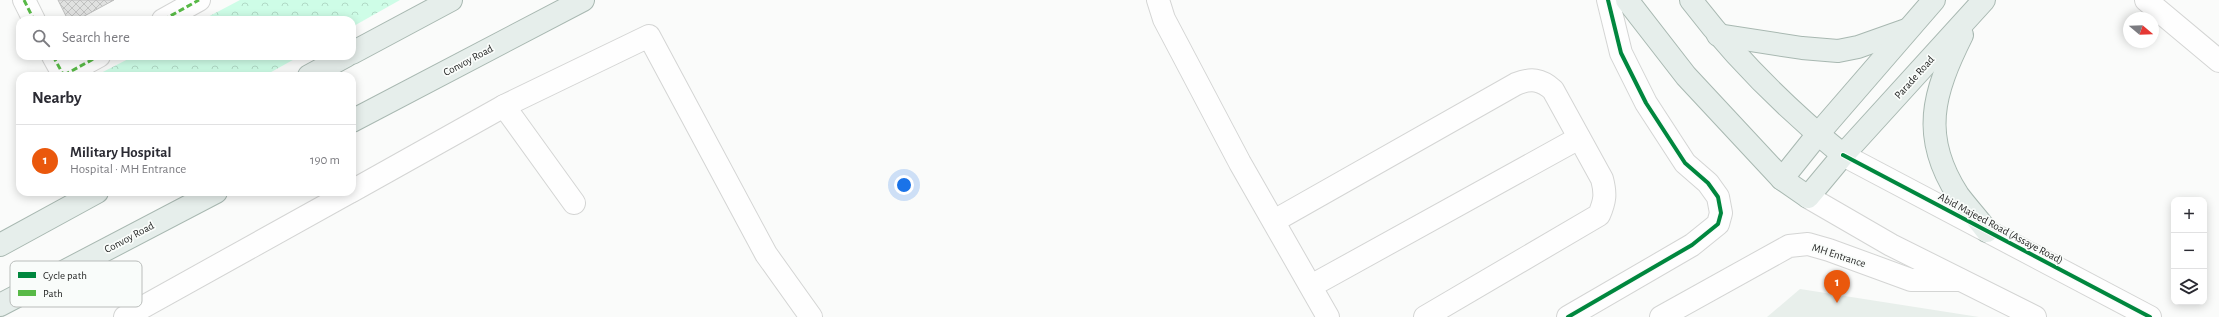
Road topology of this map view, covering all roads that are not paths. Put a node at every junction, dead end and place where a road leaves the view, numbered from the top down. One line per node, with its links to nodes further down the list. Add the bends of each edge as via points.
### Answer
1 (24, 0): 12 (street)
2 (200, 0): 13 (street)
3 (451, 0): 16 (main road)
4 (583, 0): 25 (main road, Convoy Road)
5 (1158, 0): 36 (street, via 1164,19 1240,163)
6 (1608, 0): 48 (street, via 1621,53 1646,104 1685,163 1708,183 1718,197 1721,213 1718,224 1692,245)
7 (1627, 0): 29 (main road, via 1686,76)
8 (1691, 0): 15 (main road)
9 (1934, 0): 14 (main road)
10 (2146, 0): 20 (street)
11 (1979, 6): 28 (main road, Parade Road); 37 (main road, via 1946,68 1940,85 1935,106 1935,132 1942,163 1951,182)
12 (32, 16)
13 (171, 16)
14 (1908, 30): 15 (main road, via 1838,51 1770,44); 26 (main road)
15 (1718, 34): 26 (main road, via 1772,91)
16 (356, 51)
17 (55, 60): 21 (street)
18 (92, 60): 22 (street)
19 (339, 60): 23 (main road)
20 (2219, 61)
21 (62, 72)
22 (71, 72)
23 (316, 72)
24 (504, 106): 30 (street); 35 (street); 45 (street, via 649,36 766,254)
25 (356, 119)
26 (1818, 134): 28 (main road); 29 (main road)
27 (1579, 138): 36 (street, via 1553,90 1546,83 1527,80); 41 (street); 47 (street, via 1602,179 1606,193 1599,215)
28 (1843, 155): 34 (main road, Parade Road); 37 (street, Abid Majeed Road (Assaye Road))
29 (1782, 178): 34 (main road)
30 (356, 188)
31 (90, 196): 38 (main road)
32 (208, 196): 39 (main road, Convoy Road)
33 (342, 196): 44 (street)
34 (1808, 197): 40 (street, via 1890,245)
35 (574, 204)
36 (1274, 221): 41 (street)
37 (1987, 231): 51 (street, Abid Majeed Road (Assaye Road))
38 (0, 245)
39 (84, 261)
40 (1960, 280): 49 (street, MH Entrance, via 1911,280 1808,244 1789,246); 50 (street)
41 (1311, 286): 46 (street)
42 (10, 300): 43 (main road, Convoy Road)
43 (0, 305)
44 (125, 317)
45 (811, 317)
46 (1328, 317)
47 (1425, 317)
48 (1568, 317)
49 (1661, 317)
50 (2035, 317)
51 (2150, 317)

